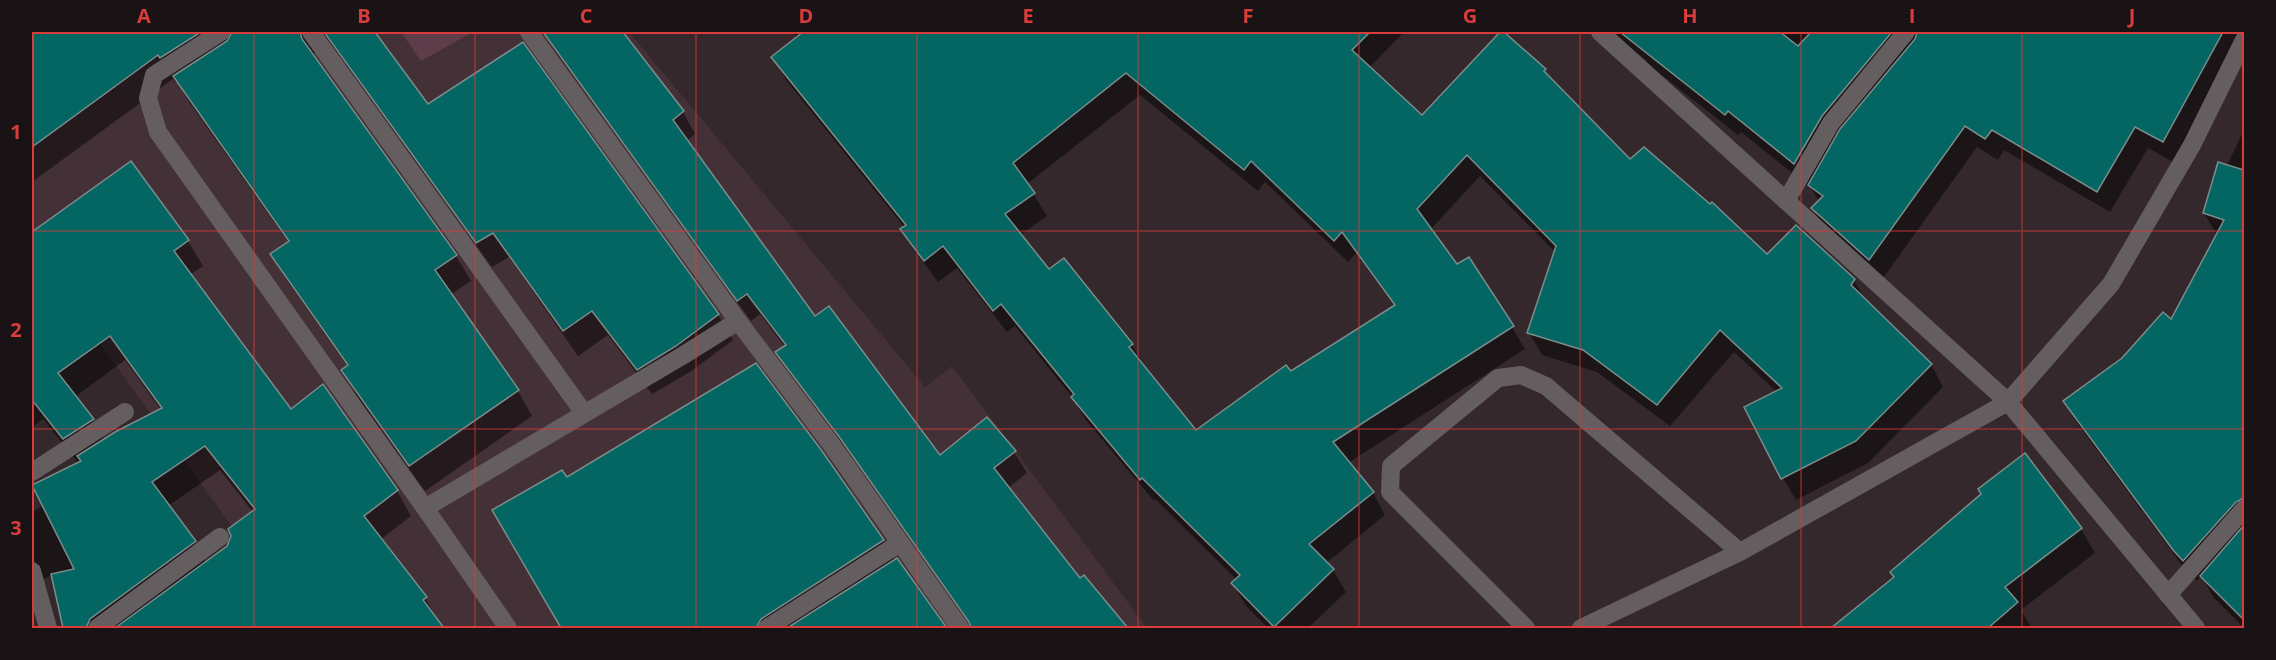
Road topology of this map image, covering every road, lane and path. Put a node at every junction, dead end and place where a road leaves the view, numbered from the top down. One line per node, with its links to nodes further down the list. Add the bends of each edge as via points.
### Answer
1 (221, 32): 13 (street, via 154,75 148,98 158,132)
2 (311, 32): 11 (street)
3 (529, 32): 8 (street)
4 (1600, 32): 7 (street)
5 (1906, 32): 7 (street, via 1831,123)
6 (2244, 40): 9 (street, via 2193,145 2111,284)
7 (1786, 201): 9 (street)
8 (738, 321): 11 (street); 16 (street)
9 (2008, 402): 17 (street); 19 (street)
10 (124, 412): 12 (street)
11 (584, 413): 13 (street)
12 (32, 472)
13 (425, 508): 23 (street)
14 (2244, 509): 19 (street)
15 (220, 537): 22 (street)
16 (900, 543): 24 (street); 25 (street)
17 (1740, 552): 20 (street); 26 (street, via 1546,386 1521,375 1498,378 1391,466 1390,492)
18 (32, 575): 21 (street)
19 (2168, 595): 28 (street)
20 (1601, 624): 27 (street)
21 (48, 628)
22 (97, 628)
23 (508, 628)
24 (767, 628)
25 (960, 628)
26 (1526, 628)
27 (1581, 628)
28 (2196, 628)

